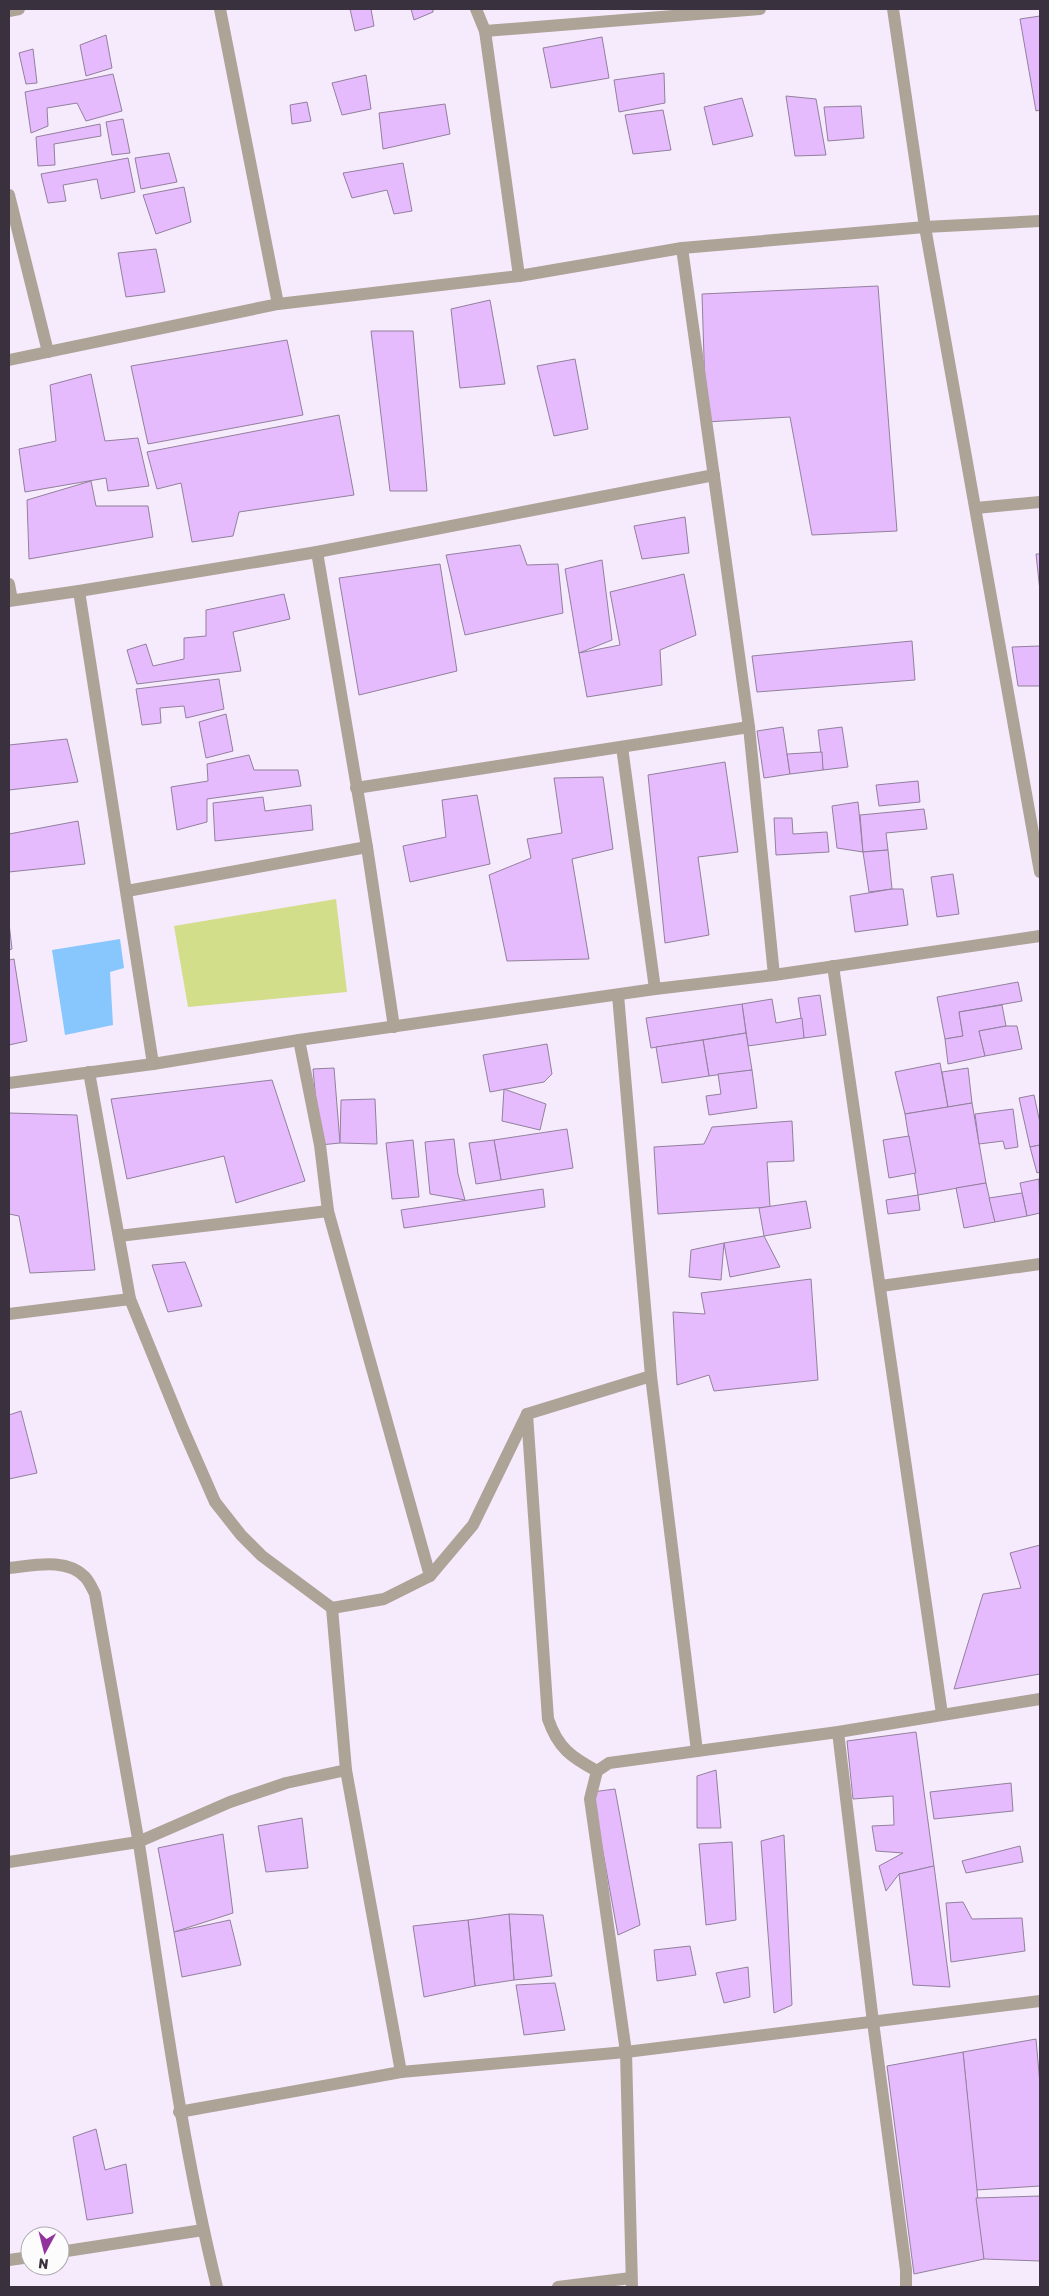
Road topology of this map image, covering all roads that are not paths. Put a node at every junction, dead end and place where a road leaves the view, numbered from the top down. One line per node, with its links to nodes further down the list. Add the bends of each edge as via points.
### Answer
1 (19, 9): 6 (street)
2 (220, 9): 13 (street)
3 (476, 9): 7 (street)
4 (760, 9): 7 (street)
5 (893, 9): 10 (street)
6 (9, 11)
7 (484, 31): 12 (street)
8 (9, 196): 14 (street)
9 (1040, 221): 10 (street)
10 (925, 227): 11 (street); 18 (street)
11 (682, 248): 12 (street); 16 (street)
12 (519, 276): 13 (street)
13 (278, 304): 14 (street)
14 (48, 352): 15 (street)
15 (9, 360)
16 (714, 475): 19 (street); 23 (street)
17 (1040, 502): 18 (street)
18 (976, 508): 27 (street)
19 (318, 552): 21 (street); 25 (street)
20 (9, 584): 22 (street)
21 (79, 591): 22 (street); 28 (street)
22 (10, 601)
23 (748, 727): 24 (street); 31 (street)
24 (622, 747): 25 (street); 32 (street)
25 (356, 788): 26 (street)
26 (367, 846): 28 (street); 34 (street)
27 (1040, 872)
28 (127, 891): 36 (street)
29 (1040, 936): 30 (street)
30 (833, 966): 31 (street); 42 (street)
31 (774, 975): 32 (street)
32 (655, 989): 33 (street)
33 (618, 995): 34 (street); 45 (street)
34 (394, 1027): 35 (street)
35 (299, 1040): 36 (street); 39 (street, via 320,1145)
36 (153, 1064): 37 (street)
37 (89, 1072): 38 (street); 40 (street)
38 (9, 1083)
39 (328, 1211): 40 (street); 48 (street)
40 (119, 1236): 43 (street)
41 (1040, 1264): 42 (street)
42 (881, 1286): 51 (street)
43 (130, 1299): 44 (street); 49 (street, via 215,1502 262,1556)
44 (9, 1314)
45 (651, 1376): 46 (street); 53 (street)
46 (527, 1414): 48 (street, via 473,1525); 55 (street, via 548,1719 554,1737 564,1750)
47 (9, 1568): 56 (street, via 48,1564 72,1568 85,1577 95,1594)
48 (430, 1576): 49 (street, via 384,1598)
49 (332, 1608): 54 (street)
50 (1040, 1699): 51 (street)
51 (942, 1714): 52 (street)
52 (838, 1732): 53 (street); 59 (street)
53 (697, 1751): 55 (street, via 609,1763)
54 (346, 1770): 56 (street, via 286,1783 230,1802); 61 (street)
55 (597, 1771): 60 (street, via 590,1799)
56 (138, 1842): 57 (street); 62 (street)
57 (9, 1862)
58 (1040, 2001): 59 (street)
59 (872, 2022): 60 (street); 68 (street)
60 (626, 2052): 61 (street); 65 (street)
61 (402, 2072): 62 (street)
62 (179, 2112): 63 (street)
63 (203, 2230): 64 (street); 66 (street)
64 (70, 2250)
65 (632, 2283): 67 (street)
66 (217, 2287)
67 (558, 2287)
68 (906, 2287)

